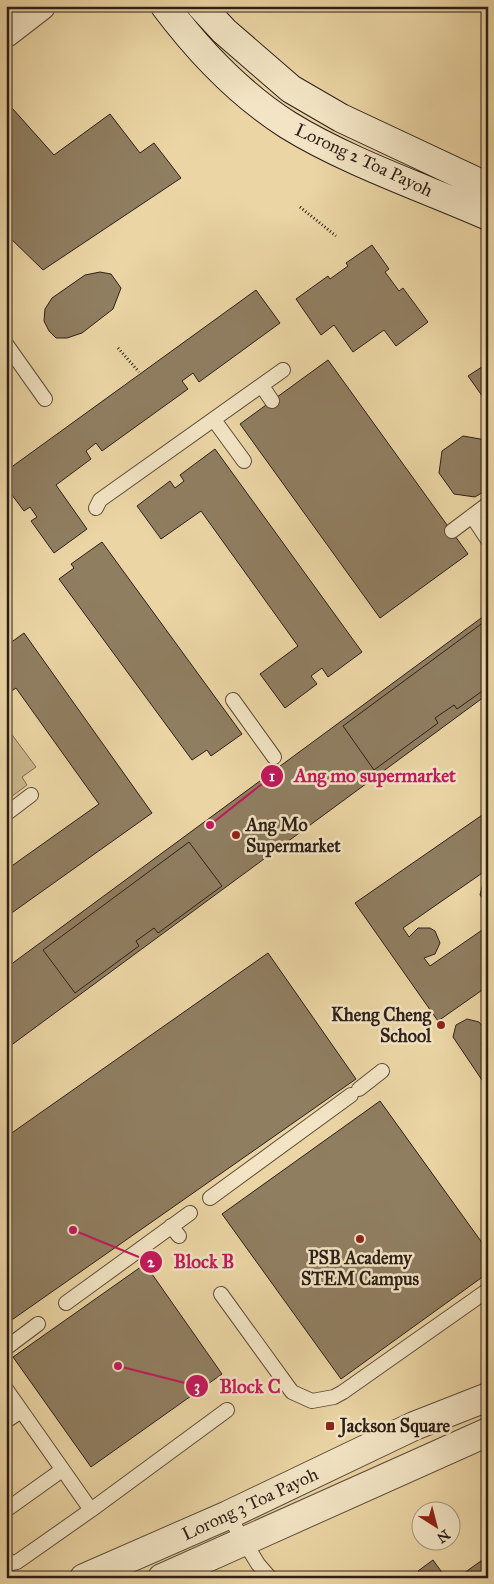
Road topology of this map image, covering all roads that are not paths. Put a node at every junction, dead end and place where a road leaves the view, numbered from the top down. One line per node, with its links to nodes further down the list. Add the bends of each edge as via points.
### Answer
1 (41, 6): 4 (street)
2 (165, 6): 6 (street, Lorong 2 Toa Payoh, via 241,88 287,124 339,152)
3 (201, 6): 5 (street, Lorong 2 Toa Payoh, via 224,31 291,89 341,118)
4 (6, 33)
5 (488, 186)
6 (488, 216)
7 (6, 344): 10 (lane)
8 (283, 370): 9 (lane)
9 (262, 386): 11 (lane); 12 (lane)
10 (45, 399)
11 (272, 401)
12 (214, 420): 13 (lane); 15 (lane, via 100,500)
13 (244, 462)
14 (488, 504): 16 (lane)
15 (96, 508)
16 (472, 516): 17 (lane); 18 (lane)
17 (452, 531)
18 (488, 540)
19 (233, 700): 20 (lane)
20 (274, 757)
21 (30, 795): 22 (lane)
22 (6, 814)
23 (382, 1071): 24 (lane)
24 (210, 1198)
25 (190, 1213): 28 (lane, via 175,1231)
26 (488, 1290): 27 (lane, via 343,1392 312,1401 292,1392)
27 (221, 1294)
28 (66, 1303)
29 (38, 1324): 30 (lane)
30 (6, 1348)
31 (6, 1389): 33 (lane)
32 (488, 1397): 36 (street, Lorong 3 Toa Payoh)
33 (21, 1410): 35 (lane); 39 (lane)
34 (226, 1410): 41 (lane)
35 (6, 1421)
36 (414, 1426): 38 (street); 42 (street, Lorong 3 Toa Payoh)
37 (488, 1432): 38 (street, Lorong 3 Toa Payoh)
38 (426, 1460): 43 (street, Lorong 3 Toa Payoh)
39 (62, 1470): 40 (lane); 41 (lane)
40 (6, 1510)
41 (91, 1510): 44 (lane, via 17,1562 11,1563)
42 (228, 1515): 43 (lane); 45 (street, Lorong 3 Toa Payoh)
43 (244, 1541): 46 (street, Lorong 3 Toa Payoh); 47 (lane)
44 (6, 1558)
45 (84, 1578)
46 (162, 1578)
47 (270, 1578)

